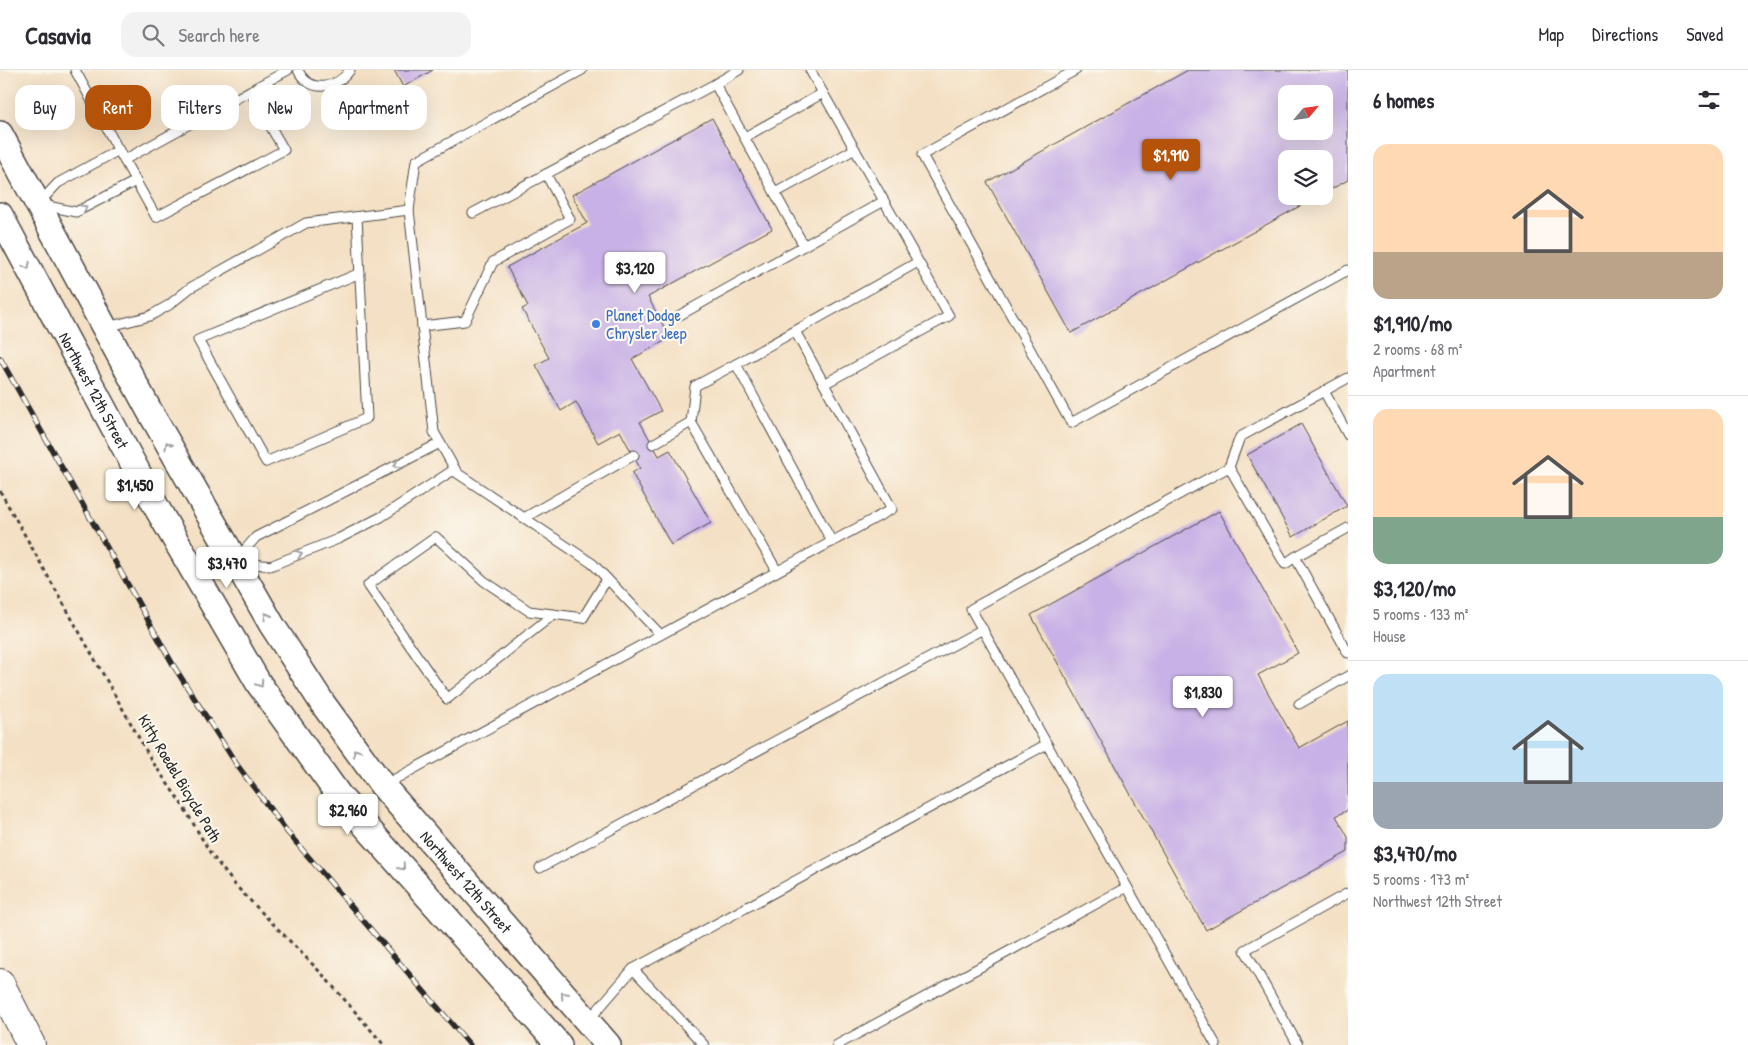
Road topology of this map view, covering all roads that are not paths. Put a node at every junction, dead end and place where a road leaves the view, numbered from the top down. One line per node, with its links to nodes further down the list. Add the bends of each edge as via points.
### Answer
1 (75, 70): 17 (lane)
2 (288, 70): 10 (lane)
3 (298, 70): 4 (lane, via 308,82 317,86 336,84)
4 (350, 70)
5 (582, 70): 24 (lane, via 416,161)
6 (739, 70): 9 (lane)
7 (810, 70): 12 (lane)
8 (1076, 70): 30 (lane, via 922,154 1071,424)
9 (715, 84): 15 (lane); 19 (lane)
10 (261, 85)
11 (249, 92): 18 (lane)
12 (823, 92): 15 (lane); 16 (lane)
13 (272, 130): 20 (lane, via 284,150 156,217)
14 (0, 134): 23 (main road, Northwest 12th Street)
15 (745, 138): 21 (lane)
16 (855, 149): 21 (lane); 22 (lane)
17 (118, 150): 18 (lane); 23 (lane, via 58,183)
18 (124, 160): 20 (lane)
19 (546, 174): 25 (lane); 33 (lane, via 570,219 493,262 466,321)
20 (136, 182): 23 (lane, one-way to 20, via 76,212)
21 (775, 193): 28 (lane)
22 (884, 201): 28 (lane); 29 (lane)
23 (38, 204): 27 (main road, Northwest 12th Street); 34 (main road, Northwest 12th Street)
24 (409, 210): 26 (lane); 33 (lane)
25 (473, 213)
26 (357, 217): 31 (lane); 34 (lane, via 306,223 190,288 169,306 150,316)
27 (2, 219): 54 (main road, Northwest 12th Street, one-way to 54)
28 (804, 246): 32 (lane)
29 (918, 262): 35 (lane); 38 (lane, via 948,316)
30 (1348, 270)
31 (360, 273): 31 (lane, via 366,418 266,462 198,340)
32 (680, 315)
33 (422, 326): 42 (lane, via 434,432)
34 (104, 328): 51 (main road, Northwest 12th Street, one-way to 34)
35 (795, 331): 36 (lane); 38 (lane)
36 (736, 364): 40 (lane, via 695,386); 49 (lane)
37 (1348, 378): 39 (lane)
38 (824, 384): 49 (lane, via 892,509)
39 (1324, 391): 41 (lane); 45 (lane, via 1240,437)
40 (691, 422): 43 (lane); 52 (lane)
41 (1348, 435)
42 (440, 442): 46 (lane); 51 (lane, one-way to 51, via 256,537)
43 (653, 444)
44 (634, 455): 47 (lane)
45 (1229, 467): 50 (lane, via 1285,564); 56 (lane, via 971,610)
46 (455, 469): 47 (lane); 51 (lane, one-way to 46, via 270,566 338,539 381,517)
47 (524, 518): 53 (lane, via 593,564)
48 (1348, 528): 50 (lane)
49 (832, 542): 52 (lane)
50 (1295, 558): 58 (lane)
51 (235, 562): 54 (main road); 62 (main road, Northwest 12th Street, one-way to 51, via 322,704)
52 (777, 571): 57 (lane)
53 (607, 579): 55 (lane, via 583,618); 57 (lane)
54 (200, 582): 70 (main road, Northwest 12th Street, one-way to 70, via 260,684 340,797)
55 (554, 614): 55 (lane, via 530,611 510,598 484,581 436,537 368,586 447,699)
56 (983, 629): 61 (lane); 63 (lane)
57 (660, 634): 62 (lane)
58 (1348, 654)
59 (1348, 676): 60 (lane)
60 (1299, 704)
61 (1047, 744): 64 (lane); 66 (lane)
62 (382, 785): 68 (main road, Northwest 12th Street, one-way to 62)
63 (540, 868)
64 (1127, 887): 73 (lane); 74 (lane)
65 (1348, 893): 75 (lane, via 1245,950)
66 (633, 968): 68 (lane); 72 (lane)
67 (0, 983): 69 (highway)
68 (587, 1022): 71 (main road, Northwest 12th Street)
69 (31, 1045)
70 (559, 1045)
71 (608, 1045)
72 (704, 1045)
73 (837, 1045)
74 (1216, 1045)
75 (1298, 1045)

